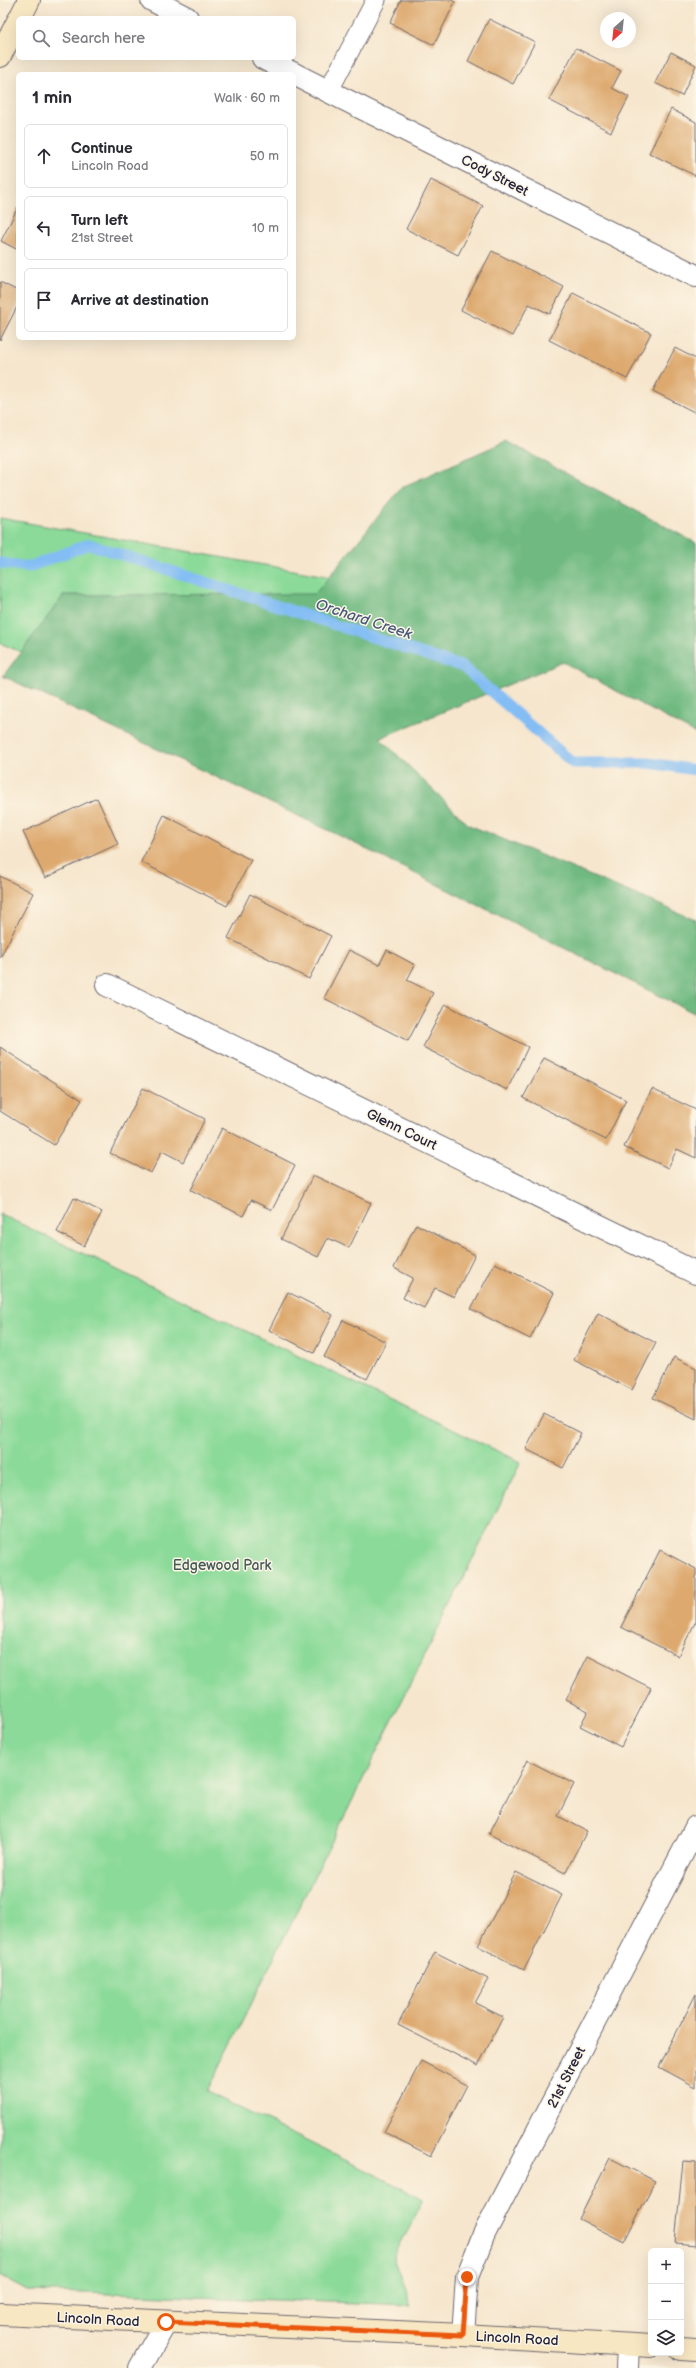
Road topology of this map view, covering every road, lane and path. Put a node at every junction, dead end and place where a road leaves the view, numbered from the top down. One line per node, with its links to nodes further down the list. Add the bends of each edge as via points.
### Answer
1 (29, 0): 4 (street)
2 (152, 0): 5 (street)
3 (376, 0): 11 (lane)
4 (21, 16)
5 (183, 16)
6 (16, 25): 7 (street)
7 (0, 56)
8 (267, 60): 9 (street, Cody Street)
9 (290, 72)
10 (296, 75): 11 (street, Cody Street)
11 (328, 92): 12 (street, Cody Street)
12 (696, 276)
13 (107, 985): 14 (street, Glenn Court)
14 (696, 1273)
15 (696, 1827): 18 (street, 21st Street, via 484,2234 467,2277)
16 (0, 2314): 17 (street, Lincoln Road)
17 (166, 2322): 18 (street, Lincoln Road); 23 (street)
18 (463, 2335): 19 (street, Lincoln Road)
19 (628, 2345): 20 (street, Lincoln Road); 24 (street)
20 (648, 2346)
21 (684, 2349): 22 (street)
22 (696, 2350)
23 (140, 2368)
24 (627, 2368)

